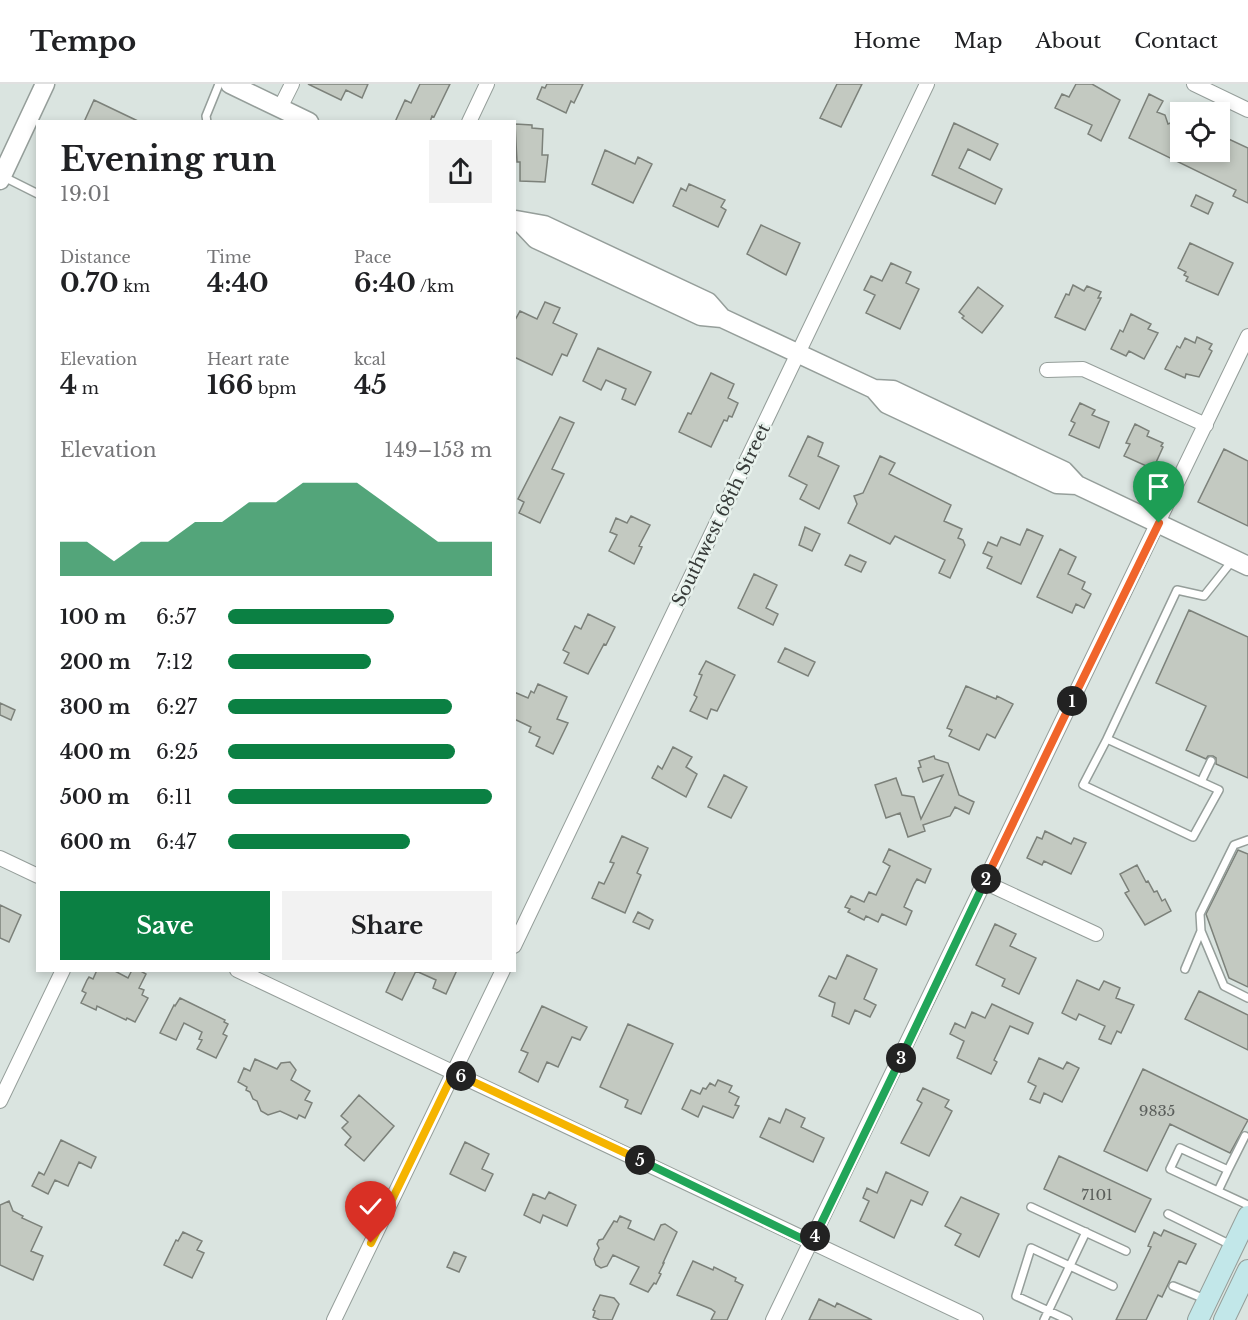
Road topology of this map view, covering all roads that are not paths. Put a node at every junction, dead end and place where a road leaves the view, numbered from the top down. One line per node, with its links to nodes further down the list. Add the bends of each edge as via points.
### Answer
1 (45, 84): 13 (street)
2 (219, 84): 10 (lane)
3 (230, 84): 8 (street)
4 (292, 84): 8 (street)
5 (487, 84): 12 (street)
6 (927, 84): 17 (street, Southwest 68th Street)
7 (1194, 84): 9 (street)
8 (280, 108): 11 (street)
9 (1248, 110)
10 (207, 120)
11 (303, 120)
12 (470, 120)
13 (1, 178): 14 (lane)
14 (36, 193)
15 (517, 220): 17 (street, via 544,225 708,302 722,318)
16 (1248, 336): 19 (street)
17 (799, 354): 20 (street, via 874,389 893,390 1054,466 1077,485); 31 (street, Southwest 68th Street)
18 (1047, 370): 19 (street, via 1083,369)
19 (1206, 425): 20 (street)
20 (1159, 523): 21 (street); 28 (street)
21 (1241, 562): 22 (lane, via 1204,596 1178,590)
22 (1107, 739): 24 (lane); 24 (lane, via 1083,785 1193,837 1219,790)
23 (1211, 761): 24 (lane)
24 (1201, 782)
25 (1247, 839): 29 (lane, via 1234,845 1200,914)
26 (0, 858): 27 (street)
27 (36, 875)
28 (984, 882): 30 (street); 47 (street)
29 (1201, 931): 32 (lane); 36 (lane, via 1224,986)
30 (1096, 934)
31 (516, 942)
32 (1185, 969)
33 (62, 972): 38 (street)
34 (241, 972): 37 (street)
35 (502, 972): 37 (street)
36 (1248, 998)
37 (454, 1072): 47 (street); 56 (street)
38 (0, 1101)
39 (1245, 1136): 40 (lane)
40 (1228, 1170): 41 (lane); 41 (lane, via 1180,1148 1170,1169)
41 (1218, 1191): 42 (lane)
42 (1248, 1205)
43 (1031, 1207): 46 (lane)
44 (1168, 1214): 48 (lane)
45 (1248, 1216): 48 (main road)
46 (1086, 1232): 49 (lane); 50 (lane)
47 (811, 1243): 57 (street); 58 (street)
48 (1233, 1246): 54 (main road)
49 (1126, 1251)
50 (1070, 1266): 52 (lane); 55 (lane); 55 (lane, via 1031,1248 1016,1296)
51 (1248, 1270): 62 (main road)
52 (1113, 1286)
53 (1173, 1286): 54 (lane)
54 (1207, 1300): 61 (main road)
55 (1048, 1311): 59 (lane); 60 (lane)
56 (334, 1320)
57 (773, 1320)
58 (976, 1320)
59 (1044, 1320)
60 (1068, 1320)
61 (1198, 1320)
62 (1224, 1320)

